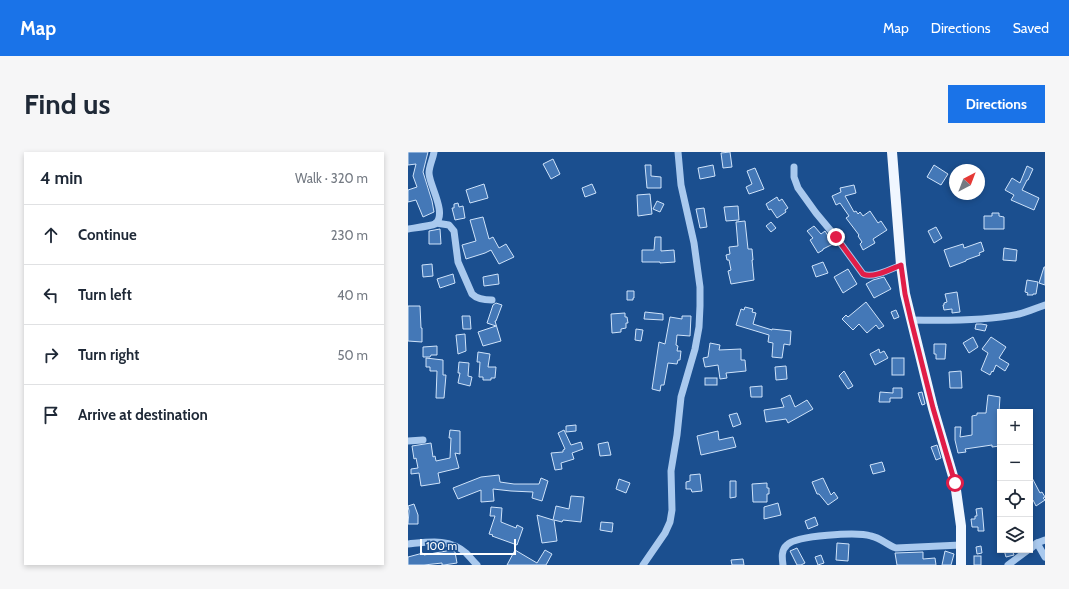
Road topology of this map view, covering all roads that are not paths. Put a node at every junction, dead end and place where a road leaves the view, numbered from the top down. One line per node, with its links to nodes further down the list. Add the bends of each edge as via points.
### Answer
1 (434, 152): 5 (street, via 429,173 440,207 439,220)
2 (678, 152): 21 (street, via 681,185 694,243 700,287 699,327 681,397 671,471 670,522)
3 (892, 152): 7 (main road)
4 (794, 167): 7 (street, via 798,188 863,274 873,276)
5 (436, 223): 6 (street); 8 (street, via 449,225 454,231 458,262 472,294 475,297)
6 (408, 229)
7 (901, 265): 10 (main road)
8 (492, 300)
9 (1045, 305): 10 (street, via 1004,317)
10 (911, 320): 16 (main road, via 955,483)
11 (423, 440): 12 (street)
12 (408, 441)
13 (1045, 540): 15 (street)
14 (408, 544): 20 (street, via 439,541 453,545 465,552)
15 (1037, 544): 17 (street); 19 (street)
16 (961, 545): 22 (street, via 896,548 871,536 832,534 787,544 782,554); 23 (main road)
17 (1033, 546)
18 (1024, 553): 24 (street)
19 (1045, 557)
20 (477, 565)
21 (643, 565)
22 (783, 565)
23 (961, 565)
24 (1008, 565)

